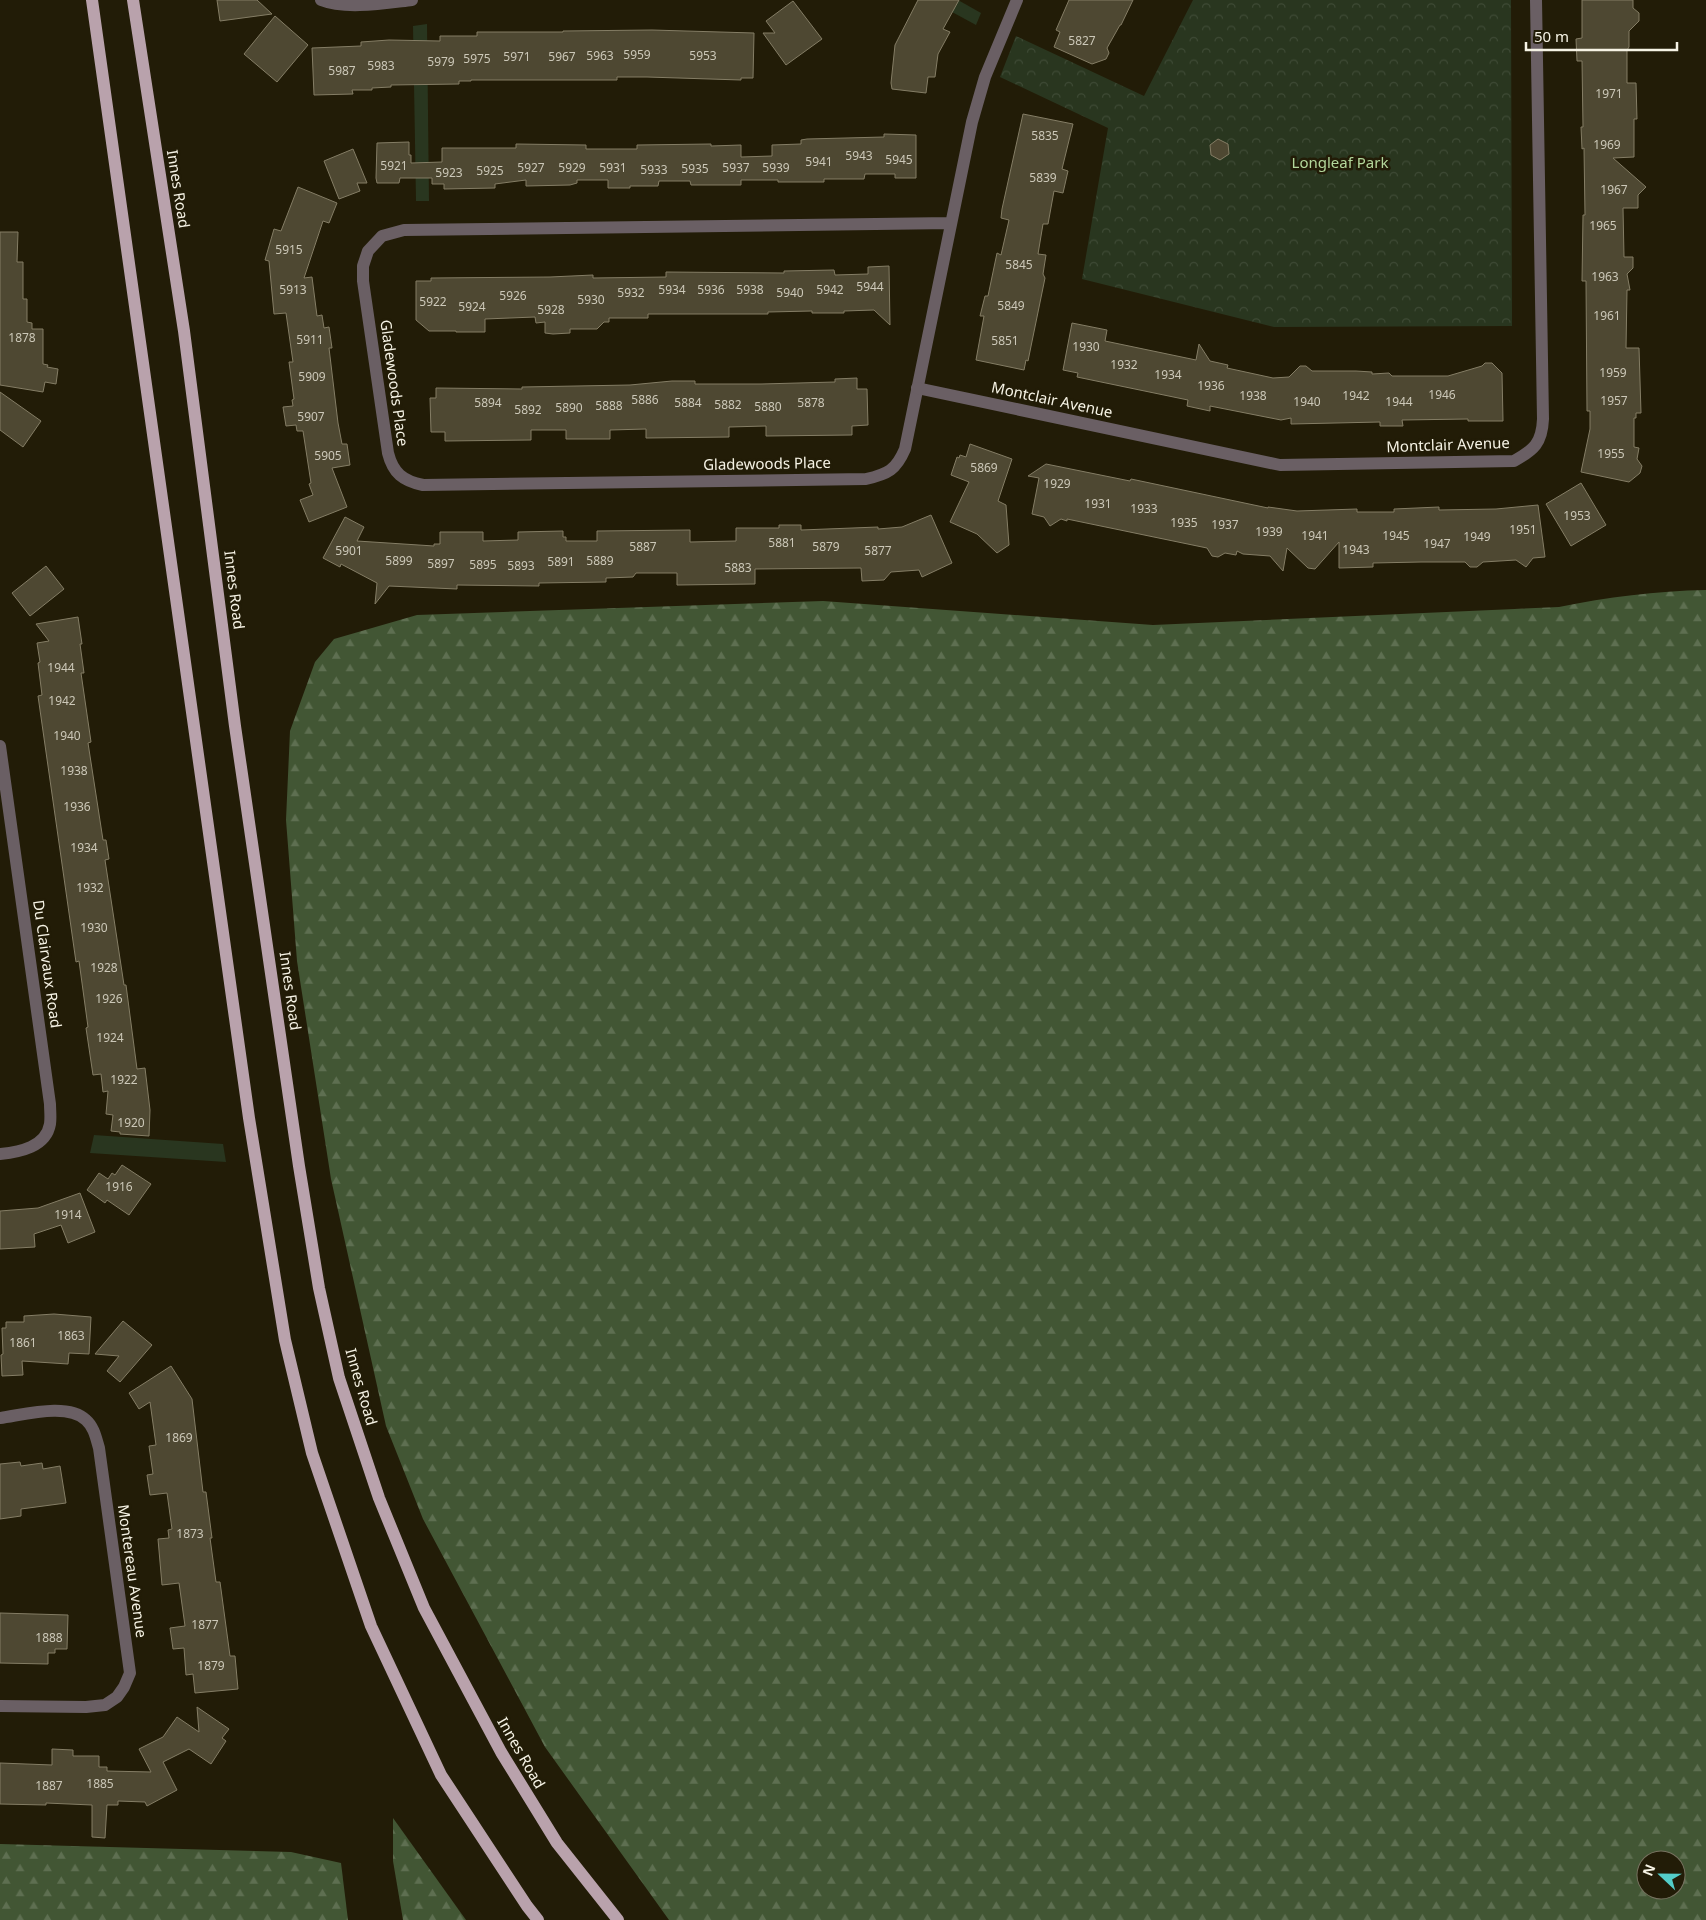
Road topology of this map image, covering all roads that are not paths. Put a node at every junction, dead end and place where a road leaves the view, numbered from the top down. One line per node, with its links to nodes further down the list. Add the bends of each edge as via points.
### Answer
1 (92, 0): 13 (main road, via 249,1118 285,1340 312,1453 371,1626 440,1775)
2 (133, 0): 14 (main road, Innes Road, via 184,331 233,716 299,1166 319,1288 339,1378 379,1498 424,1608 500,1752 557,1843)
3 (321, 0): 4 (street, via 331,4 374,4)
4 (412, 0)
5 (1017, 0): 7 (street, Gladewoods Place, via 982,86)
6 (1536, 0): 8 (street, Montclair Avenue, via 1543,430 1540,440 1530,452 1514,461 1280,465)
7 (951, 223): 8 (street, Gladewoods Place); 8 (street, Gladewoods Place, via 404,230 382,236 368,251 363,266 388,453 391,466 411,483 866,479 884,475 900,460)
8 (917, 388)
9 (0, 746): 10 (street, Du Clairvaux Road, via 50,1104 50,1125 43,1139 30,1148)
10 (0, 1154)
11 (0, 1418): 12 (street, Montereau Avenue, via 57,1410 71,1412 86,1419 95,1433 130,1673 117,1697 105,1705)
12 (0, 1706)
13 (538, 1920)
14 (618, 1920)

